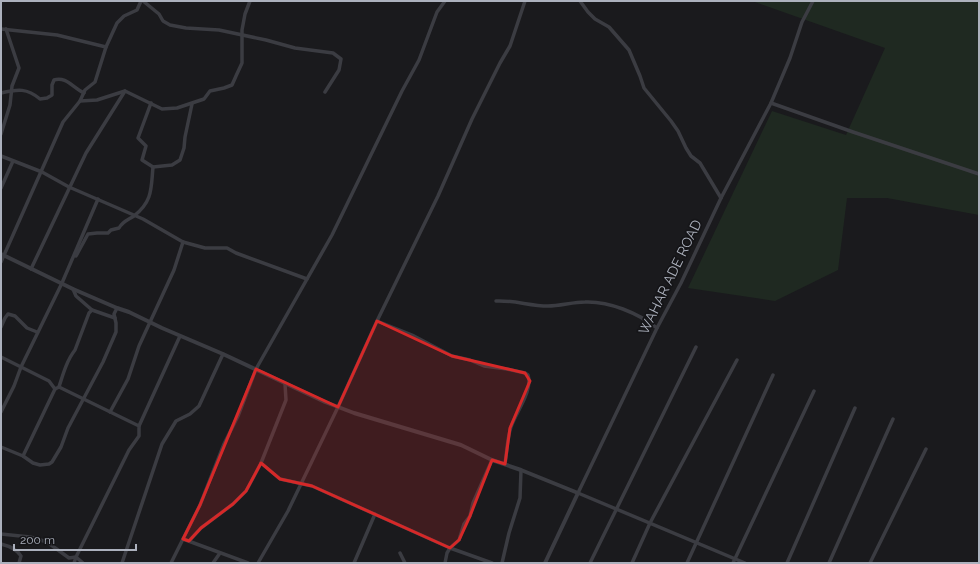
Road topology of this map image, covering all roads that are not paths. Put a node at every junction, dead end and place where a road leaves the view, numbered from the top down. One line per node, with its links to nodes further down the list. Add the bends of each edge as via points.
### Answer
1 (142, 1): 9 (street, via 170,25); 10 (street, via 137,10 124,16 117,23)
2 (250, 1): 9 (street)
3 (445, 1): 36 (street, via 437,12 419,60 332,235)
4 (525, 1): 43 (street, via 510,46 472,119 438,196)
5 (580, 1): 28 (street, via 595,19 608,27 629,50 644,88 671,121 691,156 700,163)
6 (813, 1): 17 (street, WAHAR ADE ROAD, via 802,22)
7 (1, 29): 8 (street)
8 (6, 29): 10 (street, via 57,35); 11 (street, via 19,68)
9 (242, 34): 13 (street, via 295,48 333,53 341,59 339,70); 19 (street, via 242,63 232,85 210,91 204,99)
10 (106, 47): 15 (street, via 95,82)
11 (12, 91): 14 (street); 15 (street, via 27,91 40,99 47,98 52,94 54,80 59,78); 20 (street)
12 (125, 91): 16 (street, via 97,100); 18 (street); 26 (street, via 86,153)
13 (325, 92)
14 (1, 93)
15 (84, 93): 16 (street)
16 (80, 101): 24 (street, via 63,122)
17 (771, 103): 25 (street); 28 (street, WAHAR ADE ROAD)
18 (151, 104): 19 (street, via 162,109); 23 (street, via 138,138 146,146 142,160)
19 (192, 104): 23 (street, via 180,160 172,165)
20 (1, 134)
21 (1, 156): 22 (street)
22 (13, 161): 24 (street); 27 (street)
23 (153, 167): 30 (street, via 149,199)
24 (42, 172): 26 (street); 32 (street)
25 (979, 174)
26 (69, 187): 29 (street); 35 (street)
27 (1, 188)
28 (721, 198): 46 (street, WAHAR ADE ROAD)
29 (98, 199): 30 (street); 33 (street)
30 (135, 215): 31 (street); 33 (street, via 108,233 88,234)
31 (183, 242): 36 (street, via 205,248 227,248); 44 (street, via 174,270)
32 (2, 255): 34 (street); 35 (street)
33 (72, 258): 37 (street)
34 (1, 262)
35 (31, 269): 37 (street)
36 (307, 279): 54 (street)
37 (62, 283): 38 (street); 47 (street)
38 (73, 289): 40 (street); 41 (street, via 76,296)
39 (496, 301): 46 (street, via 549,306 584,302 604,304 631,313)
40 (117, 308): 42 (street); 44 (street)
41 (92, 310): 42 (street); 58 (street, via 76,350 63,373)
42 (115, 318): 60 (street, via 116,332)
43 (377, 321): 61 (street); 72 (street, via 412,335 452,356 528,375 528,389 510,428)
44 (150, 322): 48 (street); 64 (street, via 128,379)
45 (1, 327): 47 (street, via 8,314)
46 (657, 328): 75 (street, WAHAR ADE ROAD)
47 (37, 332): 53 (street)
48 (180, 336): 50 (street); 66 (street)
49 (696, 347): 76 (street)
50 (223, 354): 54 (street); 92 (street, via 199,406 176,421 162,444)
51 (1, 357): 53 (street)
52 (738, 360): 78 (street)
53 (20, 367): 57 (street, via 49,381); 63 (street)
54 (256, 369): 56 (street); 80 (street, via 200,505)
55 (773, 375): 82 (street)
56 (285, 384): 61 (street); 71 (street, via 286,400)
57 (55, 388): 58 (street); 69 (street)
58 (59, 388): 60 (street)
59 (814, 391): 88 (street)
60 (84, 400): 64 (street); 69 (street, via 52,462 40,465)
61 (338, 407): 70 (street, via 461,445); 74 (street)
62 (855, 408): 107 (street)
63 (1, 412)
64 (110, 412): 66 (street)
65 (893, 419): 108 (street)
66 (139, 426): 87 (street, via 139,436 129,450)
67 (1, 447): 69 (street)
68 (926, 449): 109 (street)
69 (23, 456)
70 (492, 460): 72 (street); 84 (street, via 459,540)
71 (261, 463): 74 (street, via 280,479); 81 (street, via 246,491)
72 (505, 464): 73 (street)
73 (521, 470): 75 (street); 101 (street, via 520,498)
74 (300, 484): 77 (street, via 312,486); 96 (street, via 288,511)
75 (578, 493): 76 (street); 102 (street, WAHAR ADE ROAD)
76 (616, 509): 78 (street); 103 (street)
77 (375, 514): 84 (street); 97 (street)
78 (650, 524): 82 (street); 104 (street)
79 (1, 534): 87 (street, via 30,537 47,542 69,558)
80 (183, 539): 81 (street); 93 (street)
81 (189, 541): 85 (street)
82 (696, 543): 88 (street); 105 (street)
83 (1, 544): 89 (street, via 19,552)
84 (450, 548): 99 (street); 100 (street)
85 (220, 552): 94 (street); 95 (street)
86 (400, 553): 98 (street)
87 (76, 557): 90 (street); 91 (street)
88 (734, 561): 106 (street)
89 (19, 563)
90 (74, 563)
91 (83, 563)
92 (122, 563)
93 (171, 563)
94 (213, 563)
95 (248, 563)
96 (258, 563)
97 (354, 563)
98 (406, 563)
99 (445, 563)
100 (492, 563)
101 (502, 563)
102 (545, 563)
103 (590, 563)
104 (632, 563)
105 (687, 563)
106 (745, 563)
107 (787, 563)
108 (829, 563)
109 (870, 563)

